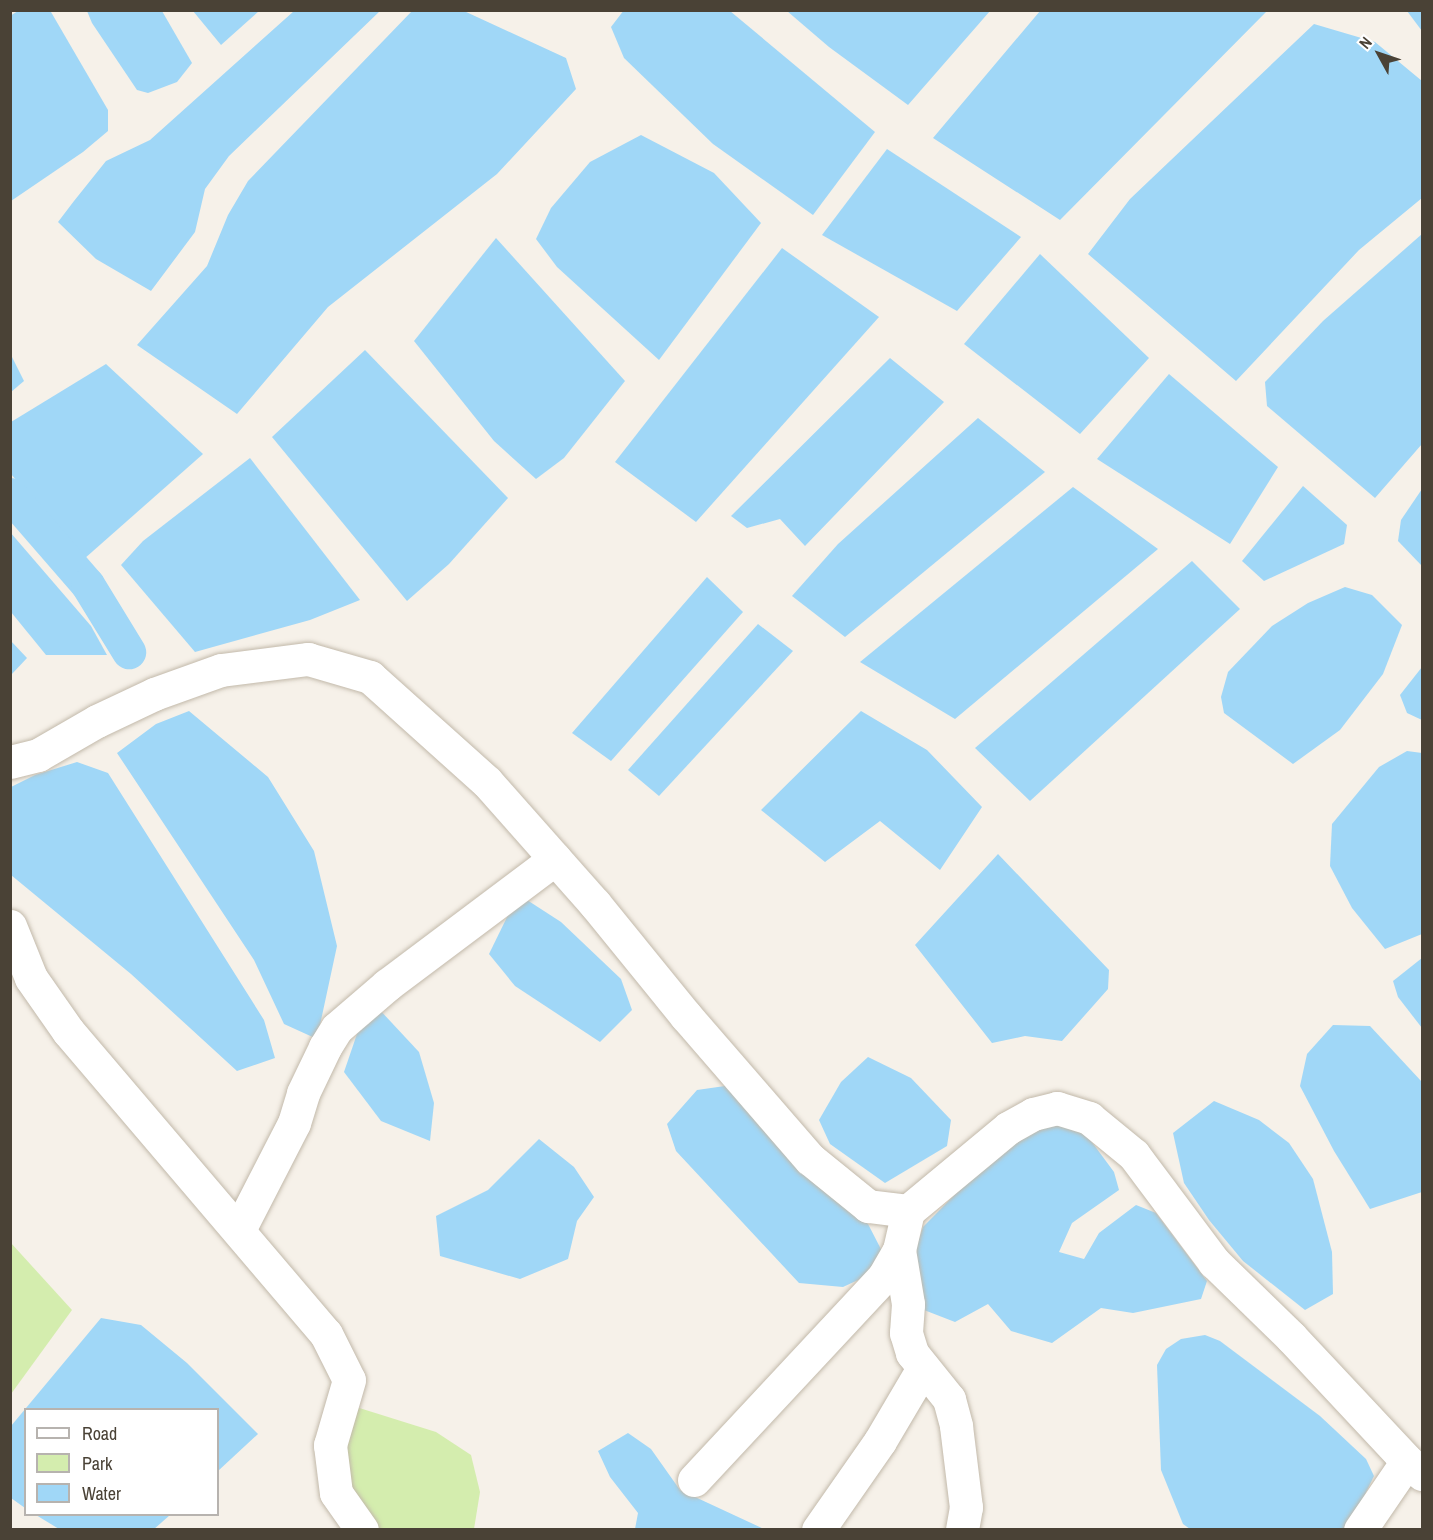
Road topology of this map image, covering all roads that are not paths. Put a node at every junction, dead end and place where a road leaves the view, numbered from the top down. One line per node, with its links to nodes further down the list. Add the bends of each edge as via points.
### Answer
1 (10, 762): 2 (street, via 38,755 154,694 221,670 308,659 370,677 487,782)
2 (555, 859): 4 (street, via 810,1160 868,1206); 5 (street, via 387,985 337,1028 320,1056 294,1123)
3 (10, 927): 5 (street, via 31,978 68,1031)
4 (908, 1211): 6 (street); 8 (street, via 1008,1128 1033,1114 1057,1108 1089,1118 1134,1155 1214,1262)
5 (239, 1230): 10 (street, via 326,1335 349,1380 330,1445 336,1493)
6 (899, 1250): 7 (street, via 908,1304 906,1333 912,1353); 9 (street, via 884,1276)
7 (923, 1368): 11 (street, via 880,1441); 12 (street, via 949,1399 956,1426 966,1507)
8 (1415, 1468): 13 (street)
9 (694, 1480)
10 (362, 1530)
11 (818, 1530)
12 (962, 1530)
13 (1359, 1530)

